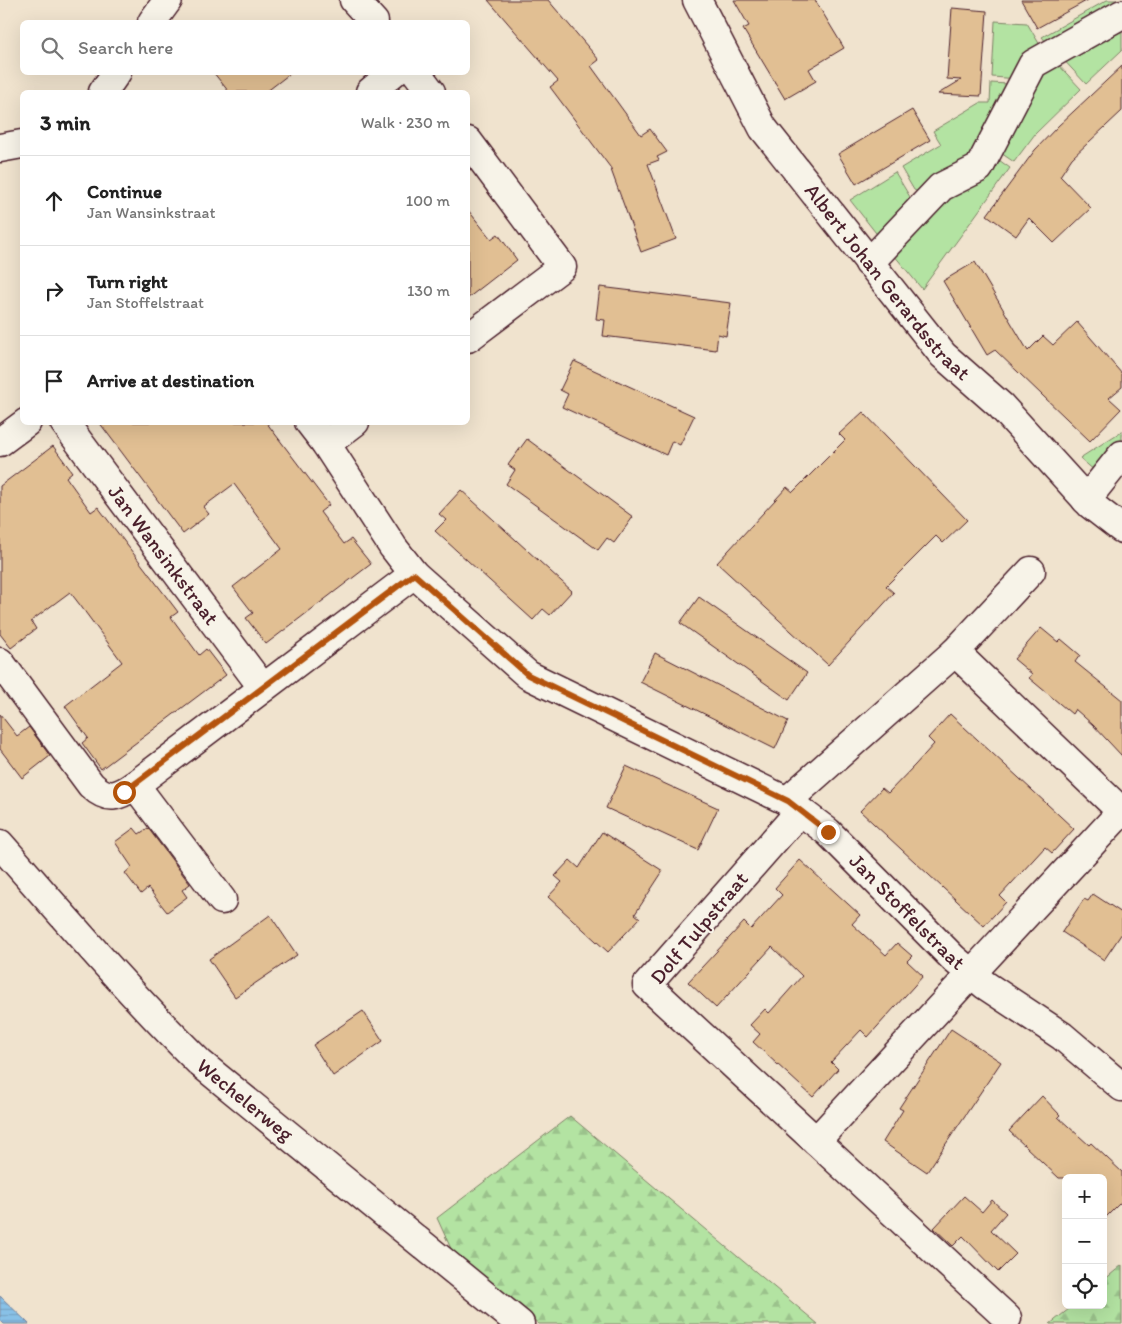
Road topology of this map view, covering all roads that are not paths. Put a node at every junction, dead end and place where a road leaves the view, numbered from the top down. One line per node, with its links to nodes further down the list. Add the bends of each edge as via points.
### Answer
1 (168, 0): 5 (street)
2 (354, 0): 6 (street)
3 (697, 0): 16 (street, Albert Johan Gerardsstraat, via 763,128)
4 (1122, 14): 16 (street, via 1033,64 980,168 941,187)
5 (153, 20)
6 (372, 20)
7 (115, 75): 10 (street)
8 (390, 75): 11 (street)
9 (418, 75): 12 (street)
10 (104, 90)
11 (372, 90)
12 (430, 90)
13 (20, 144): 15 (street)
14 (470, 144): 17 (street, via 562,267)
15 (0, 148)
16 (869, 263): 25 (street, Albert Johan Gerardsstraat, via 942,355 1001,406)
17 (470, 336)
18 (23, 425): 22 (street)
19 (66, 425): 31 (street, Jan Wansinkstraat)
20 (311, 425): 23 (street, Jan Stoffelstraat)
21 (351, 425): 23 (street)
22 (0, 442)
23 (326, 444): 28 (street, Jan Stoffelstraat)
24 (1122, 455): 25 (street)
25 (1086, 500): 26 (street, Albert Johan Gerardsstraat)
26 (1122, 529)
27 (1031, 571): 29 (street)
28 (414, 574): 31 (street); 33 (street, Jan Stoffelstraat, via 528,675)
29 (955, 652): 33 (street); 34 (street)
30 (0, 662): 32 (street, via 91,786 114,796)
31 (263, 688): 32 (street)
32 (135, 785): 36 (street)
33 (794, 806): 37 (street, Jan Stoffelstraat, via 828,832); 39 (street, Dolf Tulpstraat, via 647,985)
34 (1122, 812): 37 (street)
35 (0, 844): 41 (street, Wechelerweg, via 135,996 200,1062)
36 (222, 900)
37 (971, 973): 38 (street, Jan Stoffelstraat, via 1062,1036); 39 (street)
38 (1122, 1087)
39 (816, 1141): 40 (street, Dolf Tulpstraat)
40 (1007, 1318)
41 (520, 1324)

